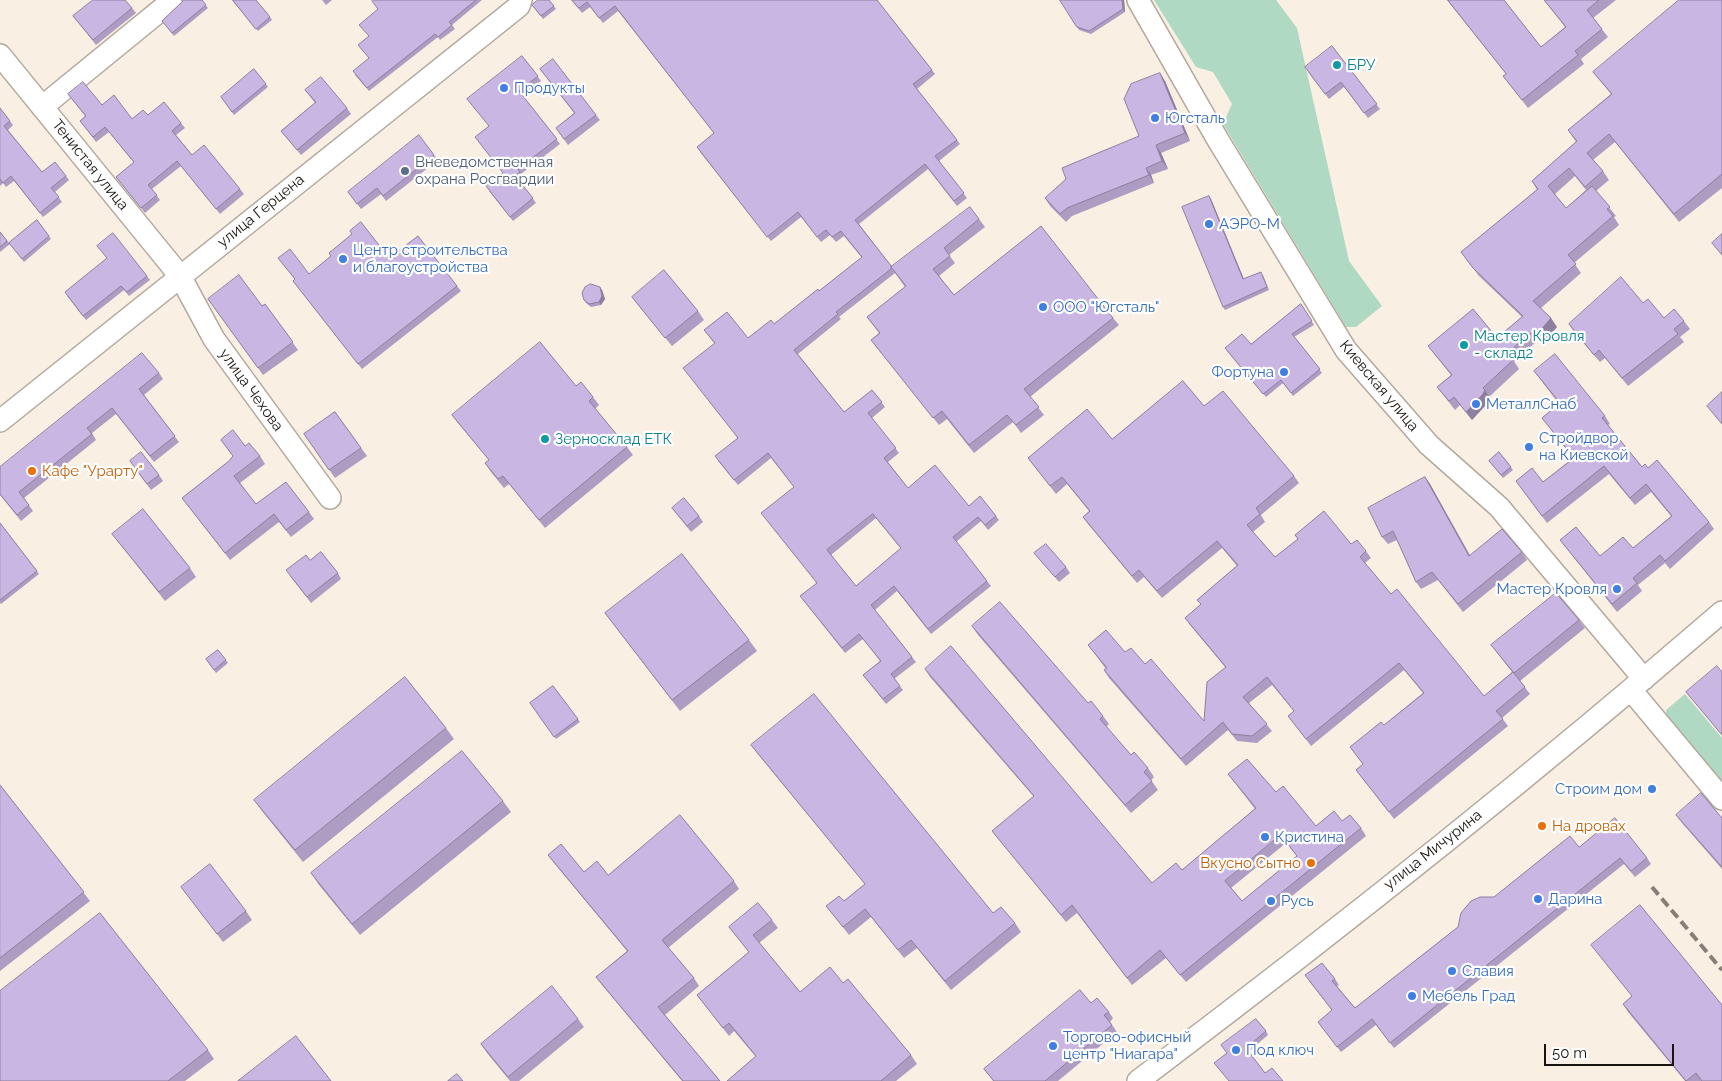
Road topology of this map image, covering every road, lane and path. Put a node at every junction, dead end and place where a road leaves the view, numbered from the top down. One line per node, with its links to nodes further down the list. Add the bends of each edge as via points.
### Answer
1 (173, 0): 5 (street)
2 (1138, 0): 10 (street, Киевская улица, via 1218,140 1346,350 1428,445 1499,507)
3 (518, 2): 6 (street, улица Герцена)
4 (0, 55): 5 (street, Тенистая улица)
5 (42, 107): 6 (street, Тенистая улица)
6 (180, 276): 7 (street, улица Герцена); 8 (street, улица Чехова, via 214,339)
7 (0, 421)
8 (330, 498)
9 (1722, 612): 10 (street, улица Мичурина)
10 (1638, 685): 11 (street, Киевская улица); 12 (street, улица Мичурина, via 1463,827)
11 (1722, 799)
12 (1138, 1081)

